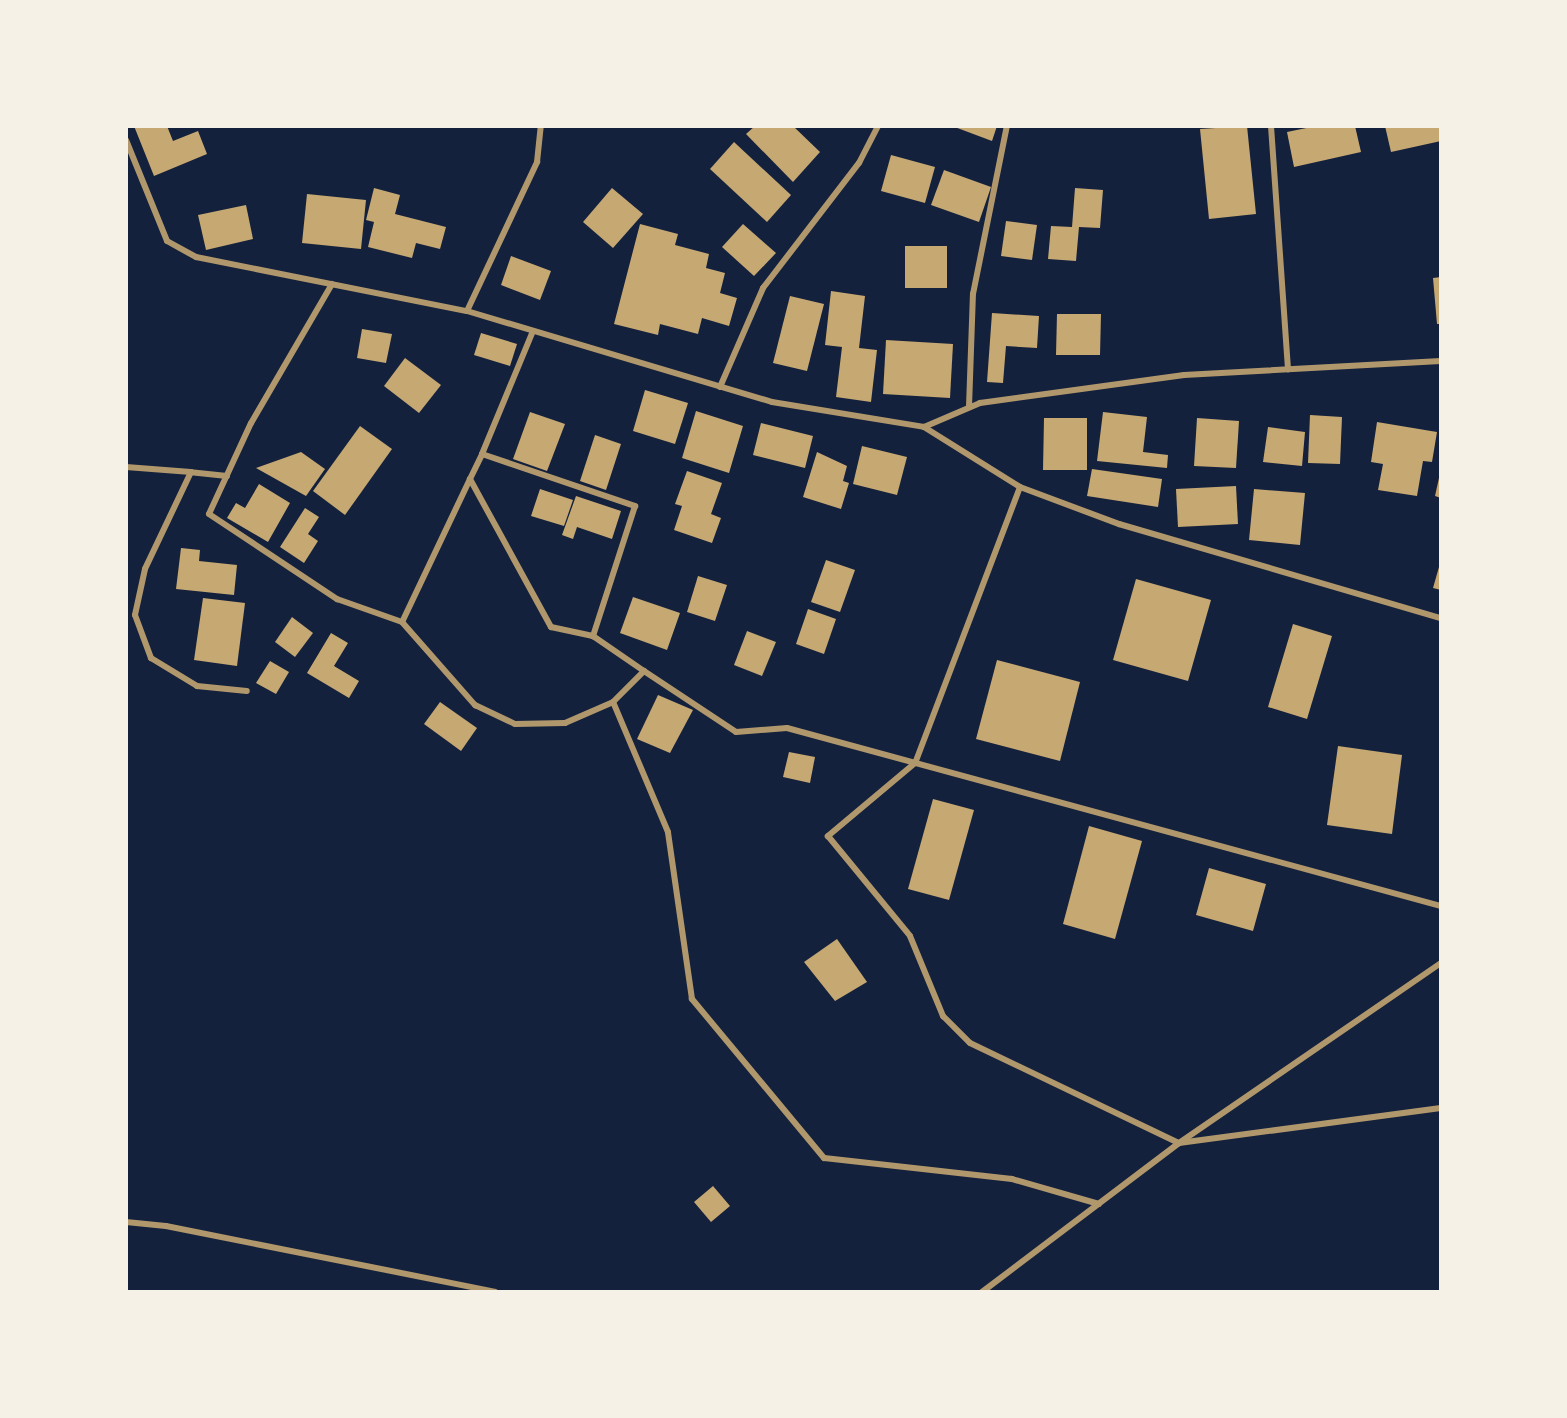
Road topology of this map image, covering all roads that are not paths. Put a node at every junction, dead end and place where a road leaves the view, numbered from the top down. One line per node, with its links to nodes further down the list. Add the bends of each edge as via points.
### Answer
1 (541, 126): 7 (street, via 537,162)
2 (878, 126): 11 (street, via 859,163 763,288)
3 (1007, 126): 12 (street, via 973,294)
4 (1271, 126): 10 (street)
5 (126, 140): 6 (street, via 167,241 196,257)
6 (332, 284): 7 (street); 17 (street, via 251,423)
7 (467, 311): 8 (street)
8 (533, 331): 11 (street); 14 (street)
9 (1441, 361): 10 (street)
10 (1288, 369): 12 (street, via 1184,375 980,402)
11 (720, 387): 13 (street, via 772,402)
12 (969, 407): 13 (street)
13 (924, 427): 19 (street)
14 (482, 454): 18 (street); 22 (street, via 636,506)
15 (126, 467): 16 (street)
16 (191, 472): 17 (street); 24 (street, via 145,569 135,615 151,657 197,686)
17 (227, 476): 21 (street, via 209,514 337,599)
18 (470, 479): 21 (street); 22 (street, via 551,627)
19 (1020, 487): 20 (street, via 1119,524); 26 (street)
20 (1441, 618)
21 (402, 622): 25 (street, via 475,705 515,724 565,723)
22 (593, 636): 23 (street)
23 (644, 671): 25 (street); 26 (street, via 736,732 787,728)
24 (247, 691)
25 (613, 702): 31 (street, via 668,832 692,999 824,1158 1012,1179)
26 (915, 764): 27 (street); 30 (street, via 828,836 910,936 943,1016 970,1043)
27 (1441, 906)
28 (1441, 963): 30 (street)
29 (1441, 1108): 30 (street)
30 (1179, 1143): 31 (street)
31 (1099, 1204): 34 (street)
32 (126, 1222): 33 (street, via 166,1226)
33 (495, 1292)
34 (982, 1292)

